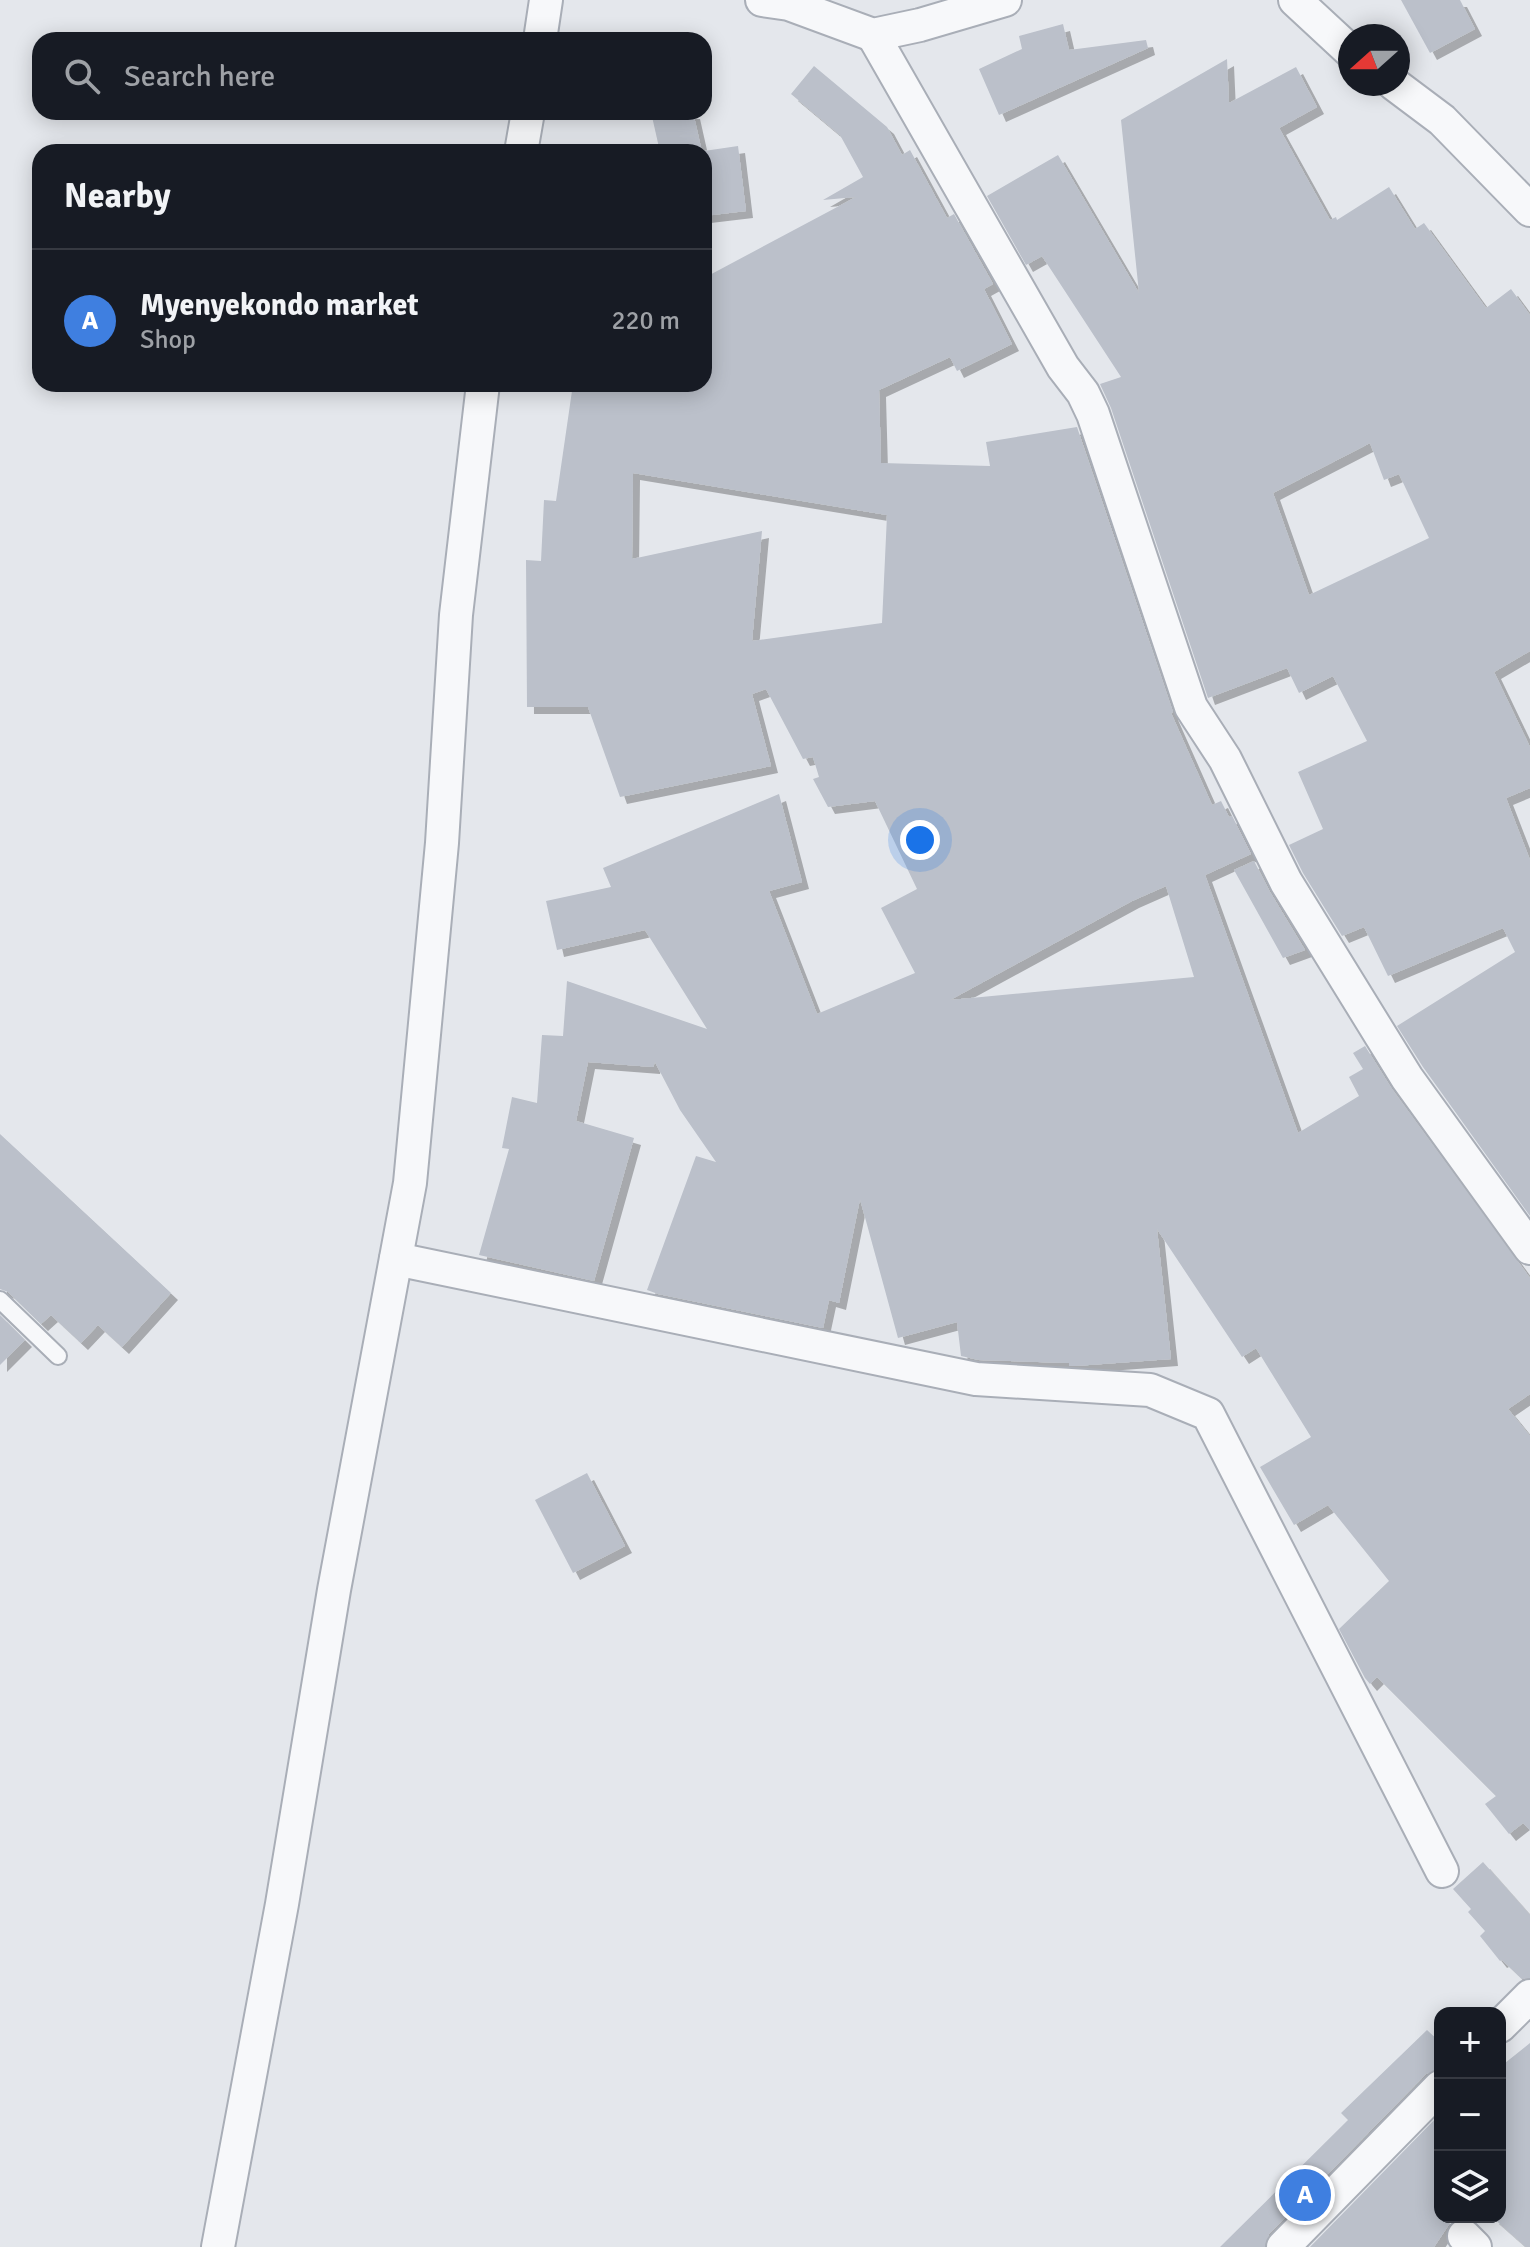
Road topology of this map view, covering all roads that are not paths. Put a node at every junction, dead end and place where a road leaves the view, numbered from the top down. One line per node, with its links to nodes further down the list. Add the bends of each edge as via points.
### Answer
1 (546, 0): 5 (street)
2 (762, 0): 6 (street, via 789,4)
3 (1005, 0): 6 (street)
4 (1295, 0): 7 (street)
5 (541, 32)
6 (873, 35): 13 (street, via 1093,414 1191,707 1225,759 1286,882 1407,1078)
7 (1338, 40)
8 (1410, 96): 11 (street, via 1442,120)
9 (527, 120): 10 (street)
10 (522, 144)
11 (1530, 210)
12 (482, 392): 14 (street, via 456,615 442,843 410,1183)
13 (1530, 1248)
14 (396, 1259): 17 (street, via 976,1379 1150,1390 1208,1414); 21 (street)
15 (0, 1300): 16 (lane)
16 (58, 1356)
17 (1442, 1871)
18 (1530, 1996): 19 (street)
19 (1506, 2020)
20 (1434, 2093): 22 (street)
21 (218, 2247)
22 (1283, 2247)

